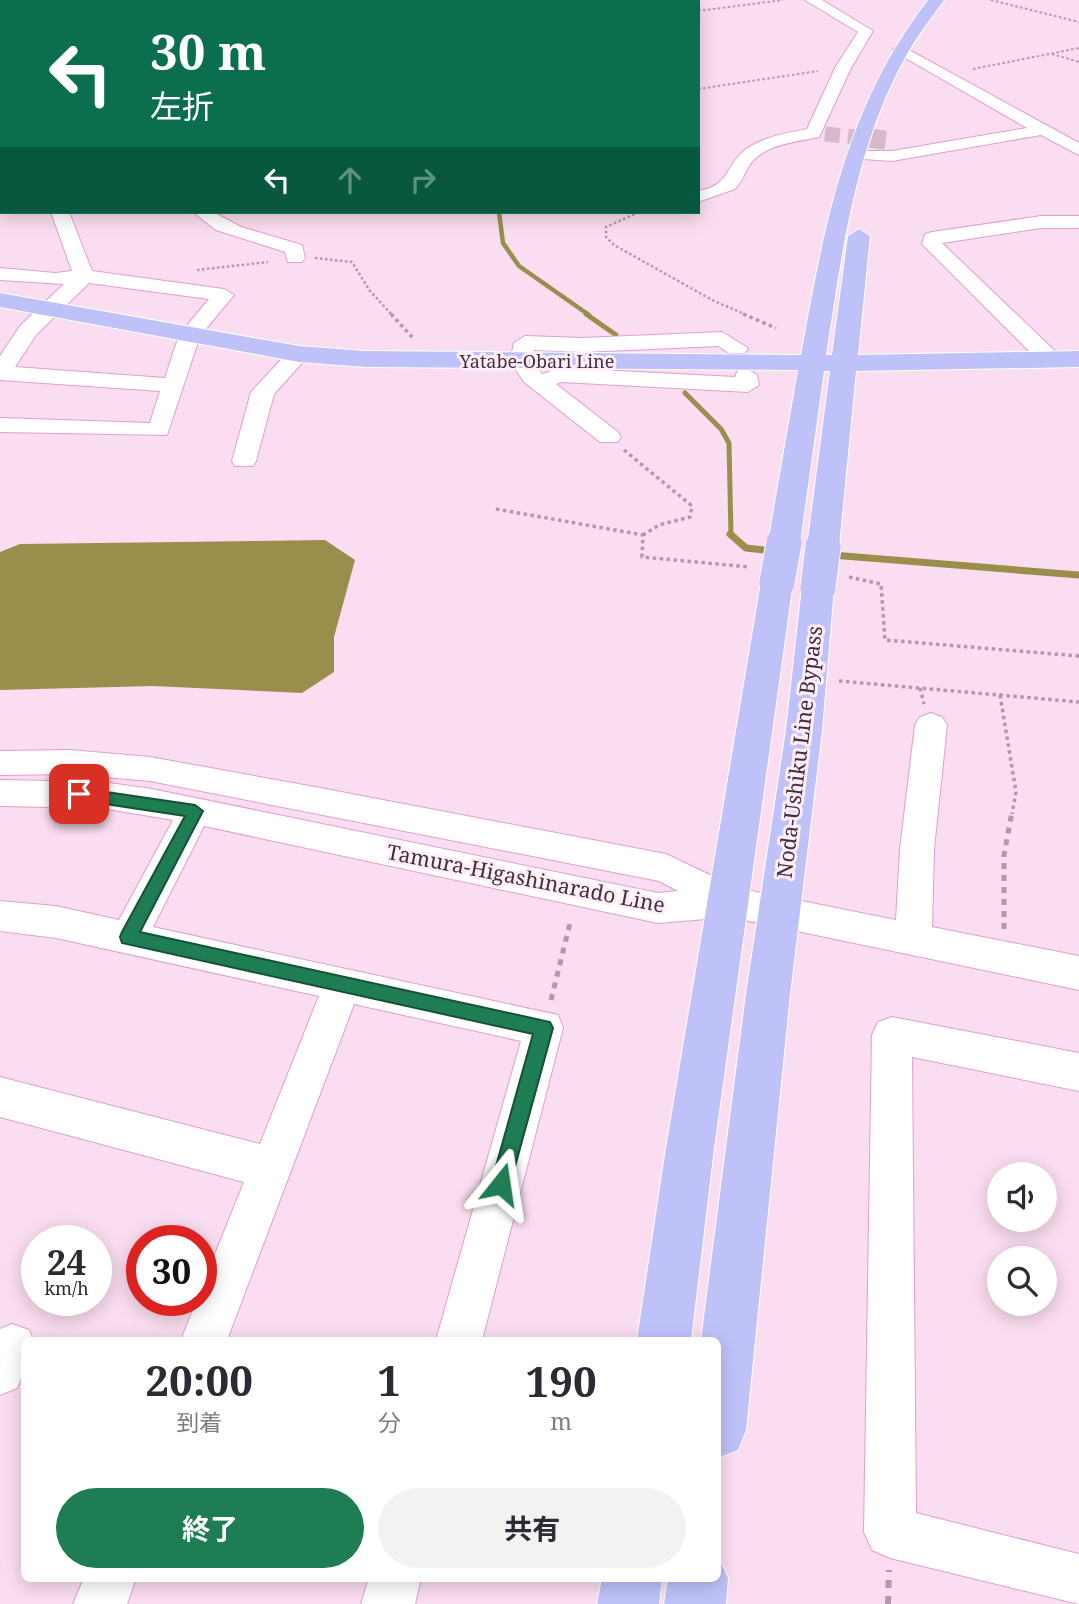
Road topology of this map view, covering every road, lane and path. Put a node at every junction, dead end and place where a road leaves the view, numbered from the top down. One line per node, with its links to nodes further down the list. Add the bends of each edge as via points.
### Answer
1 (783, 0): 5 (path)
2 (812, 0): 11 (street, via 866,31)
3 (936, 0): 8 (main road, Noda-Ushiku Line Bypass)
4 (991, 0): 6 (path)
5 (700, 11)
6 (1079, 22)
7 (1079, 48): 9 (path)
8 (900, 49): 12 (street); 13 (main road, Noda-Ushiku Line Bypass)
9 (1051, 54): 10 (path); 12 (path)
10 (1079, 62)
11 (843, 68): 14 (path); 20 (street, via 819,134 781,139 757,151 742,162 732,183)
12 (945, 75): 15 (street)
13 (887, 76): 19 (main road, Noda-Ushiku Line Bypass); 39 (main road, Noda-Ushiku Line Bypass, via 862,126 846,180)
14 (700, 89)
15 (1042, 130): 16 (street); 18 (street)
16 (1008, 135): 17 (street, via 973,128 919,141); 19 (street, via 891,156)
17 (893, 141)
18 (1079, 150)
19 (869, 155): 40 (main road, Noda-Ushiku Line Bypass)
20 (700, 197)
21 (61, 214): 27 (street)
22 (204, 214): 25 (street, via 237,232 295,249)
23 (635, 214): 30 (path, via 606,227 606,237 614,245 714,301)
24 (1079, 222): 35 (street, via 1041,222 932,238 932,244)
25 (295, 258): 37 (path, via 352,262 381,304)
26 (0, 274): 27 (street, via 55,279)
27 (84, 276): 29 (street); 31 (street, via 223,295)
28 (0, 300): 29 (main road, Yatabe-Obari Line)
29 (50, 309): 31 (main road, Yatabe-Obari Line); 32 (street)
30 (776, 328)
31 (190, 335): 34 (main road, Yatabe-Obari Line); 43 (street)
32 (9, 346): 43 (street, via 0,373)
33 (737, 348): 38 (street, via 722,339 525,343)
34 (299, 354): 37 (main road, Yatabe-Obari Line); 46 (street, via 263,391)
35 (1050, 359): 36 (main road, Yatabe-Obari Line); 40 (main road, Yatabe-Obari Line)
36 (1079, 359)
37 (438, 360): 38 (main road, Yatabe-Obari Line)
38 (521, 361): 39 (main road, Yatabe-Obari Line); 42 (street)
39 (811, 363): 40 (main road, Yatabe-Obari Line); 55 (main road, Noda-Ushiku Line Bypass, bridge)
40 (845, 363): 56 (main road, Noda-Ushiku Line Bypass, bridge)
41 (746, 375): 42 (street, via 748,385 560,374)
42 (540, 382): 45 (street)
43 (173, 385): 44 (street, via 159,430)
44 (0, 425)
45 (610, 437): 47 (path, via 692,506 690,517 659,525)
46 (244, 461)
47 (643, 535)
48 (834, 680): 49 (path)
49 (1000, 695): 50 (path); 61 (path, via 1016,792 1004,855)
50 (1079, 702)
51 (931, 725): 60 (street, via 916,849)
52 (0, 763): 55 (street, Tamura-Higashinarado Line, via 70,762 150,769 315,800 666,869)
53 (0, 793): 54 (street, Tamura-Higashinarado Line, via 102,795)
54 (195, 811): 55 (street, Tamura-Higashinarado Line, via 658,908); 59 (street)
55 (730, 902): 56 (street); 70 (main road, Noda-Ushiku Line Bypass)
56 (779, 913): 60 (street); 71 (main road, Noda-Ushiku Line Bypass)
57 (0, 916): 59 (street)
58 (571, 919): 64 (path)
59 (129, 937): 63 (street)
60 (913, 940): 61 (street)
61 (1004, 958): 62 (street)
62 (1079, 973)
63 (343, 984): 64 (street); 67 (street)
64 (544, 1028): 69 (street)
65 (1079, 1072): 72 (street, via 892,1035 890,1532)
66 (0, 1097): 67 (street)
67 (271, 1168): 68 (street)
68 (205, 1337)
69 (460, 1337)
70 (664, 1337)
71 (721, 1405)
72 (1079, 1580)
73 (108, 1582): 77 (street)
74 (394, 1582): 78 (street)
75 (631, 1582): 79 (main road)
76 (698, 1582): 80 (main road)
77 (100, 1604)
78 (388, 1604)
79 (628, 1604)
80 (695, 1604)

